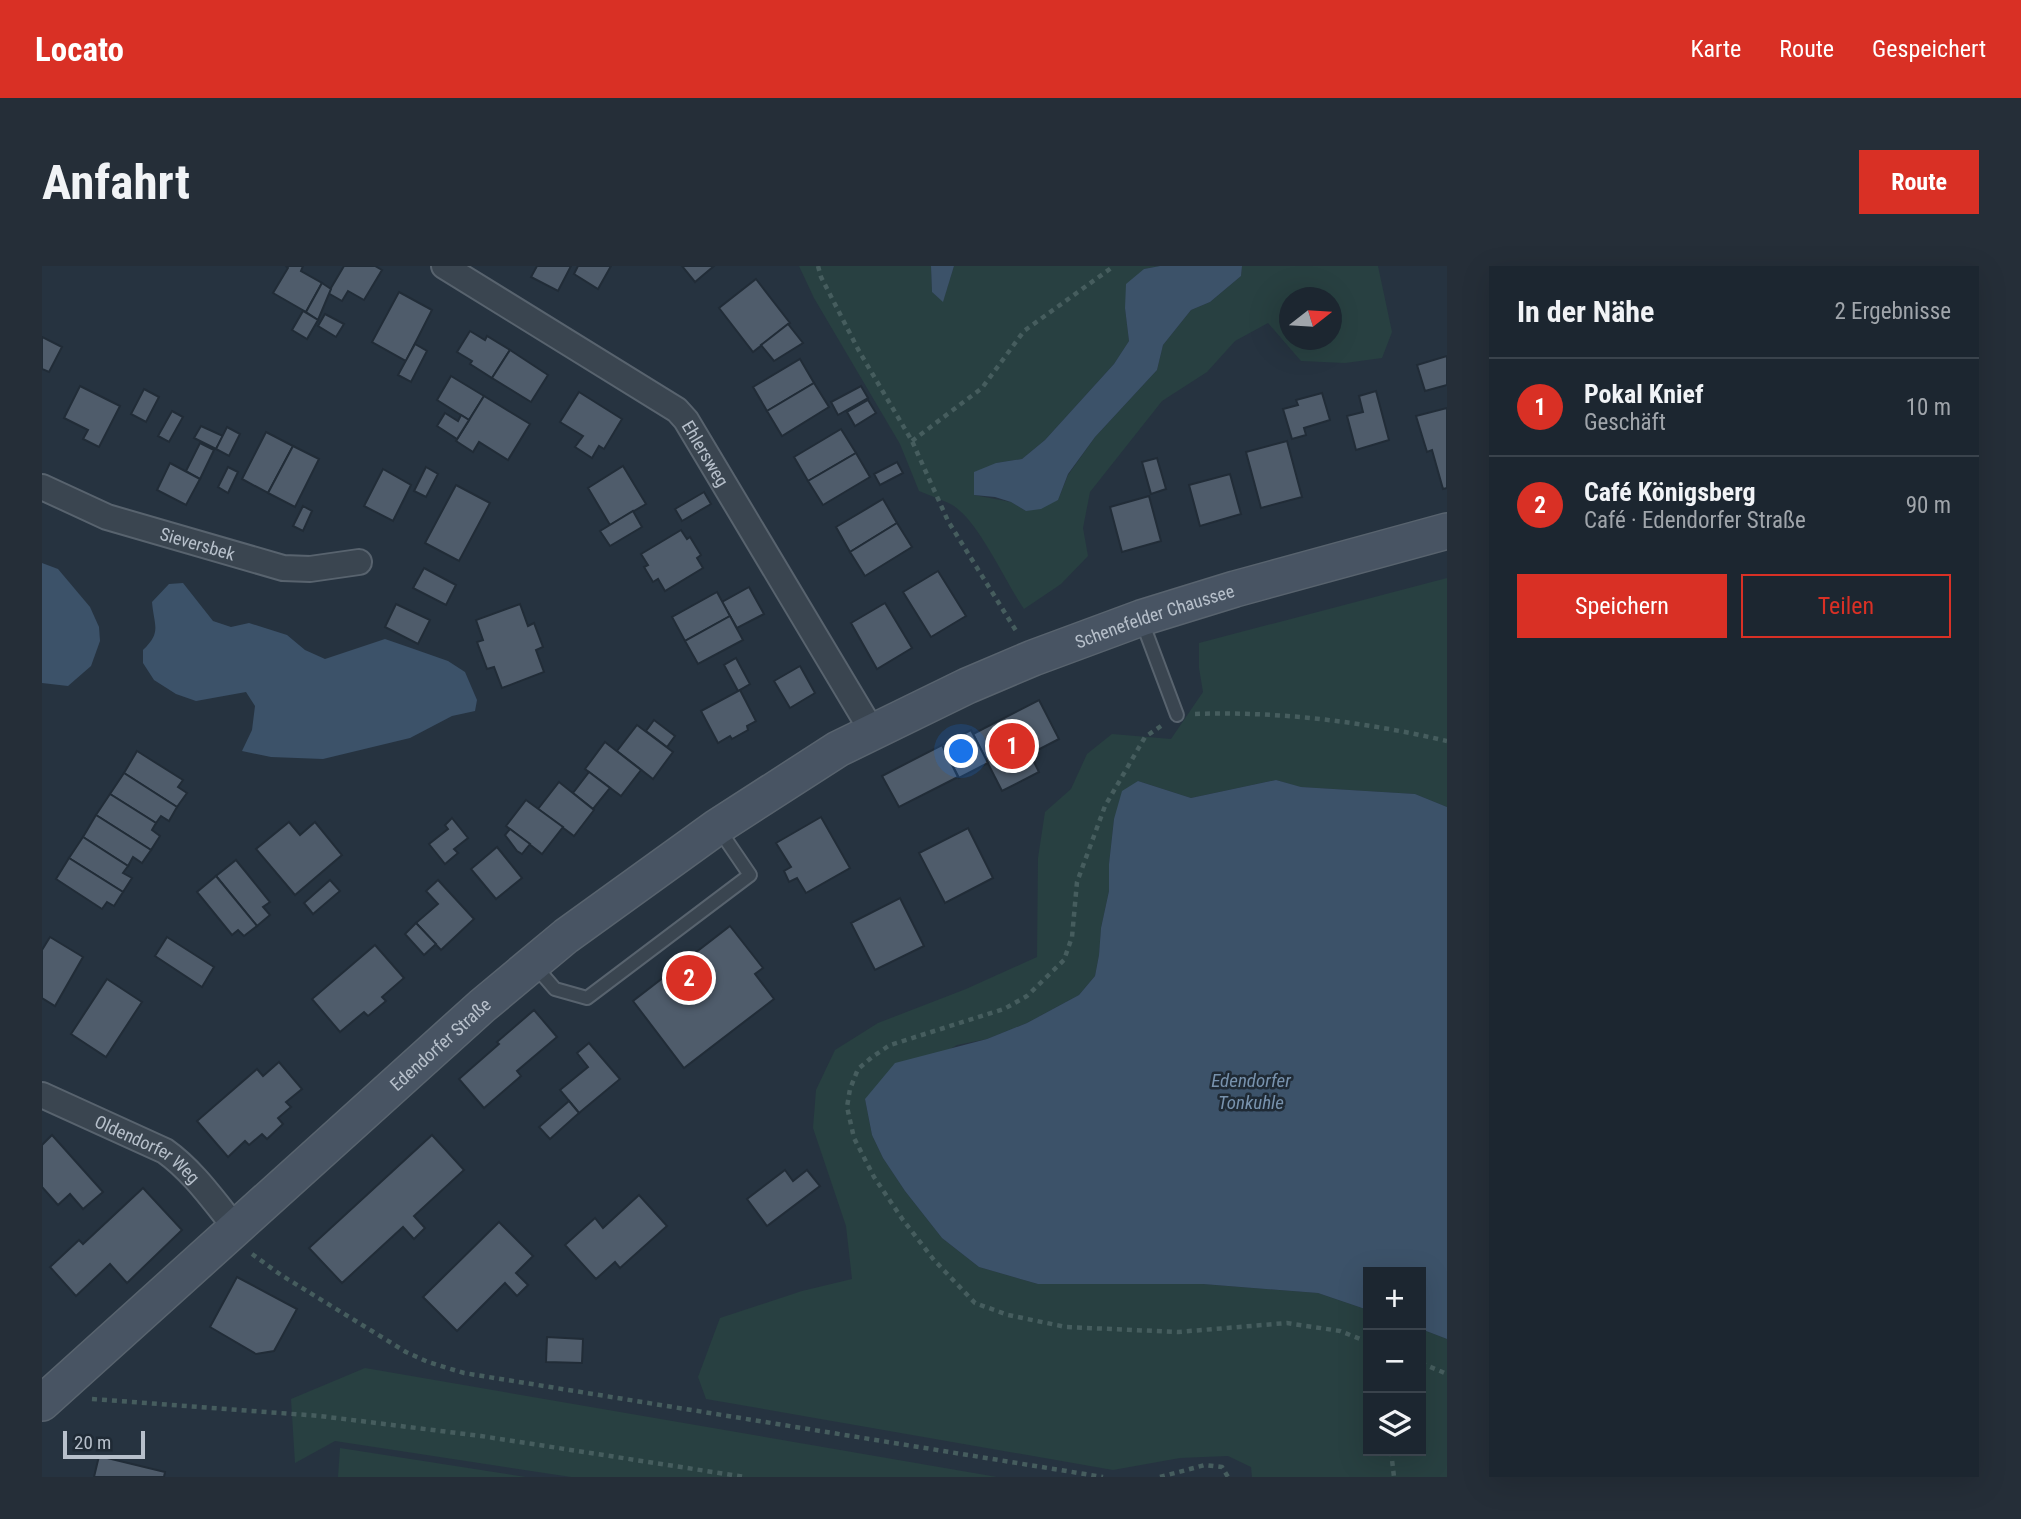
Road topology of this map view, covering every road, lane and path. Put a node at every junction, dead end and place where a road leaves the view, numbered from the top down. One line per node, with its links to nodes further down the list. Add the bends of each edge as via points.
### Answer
1 (444, 266): 11 (street, Ehlersweg, via 677,410)
2 (818, 266): 4 (path, via 859,351)
3 (1114, 266): 4 (path, via 1024,331 982,388)
4 (912, 441): 9 (path, via 948,521)
5 (42, 487): 7 (street, Sieversbek, via 107,517 283,568)
6 (1447, 531): 8 (street, Schenefelder Chaussee)
7 (359, 562)
8 (1141, 618): 9 (street, Schenefelder Chaussee); 10 (lane)
9 (1033, 658): 11 (street, Schenefelder Chaussee)
10 (1177, 715): 12 (path, via 1288,716 1356,723); 17 (path, via 1145,737 1105,806 1077,882 1072,937 1064,960 1027,996 1004,1009 890,1045 872,1057 858,1069 850,1089 847,1107 854,1138 903,1220 975,1303 1066,1327 1178,1332 1287,1323 1340,1331)
11 (872, 731): 13 (street, Edendorfer Straße)
12 (1447, 741)
13 (717, 827): 14 (street, Edendorfer Straße); 14 (lane, via 750,875 587,998 555,989)
14 (532, 964): 16 (street, Edendorfer Straße)
15 (42, 1096): 16 (street, Oldendorfer Weg, via 171,1156 201,1185)
16 (230, 1231): 20 (street, Edendorfer Straße); 23 (path, via 281,1275 406,1352 464,1373)
17 (1363, 1340)
18 (1426, 1365): 19 (path)
19 (1447, 1374)
20 (46, 1399): 22 (path, via 320,1416)
21 (1392, 1456): 26 (path)
22 (745, 1477)
23 (1103, 1477)
24 (1160, 1477): 25 (path, via 1205,1465 1222,1467)
25 (1228, 1477)
26 (1394, 1477)

